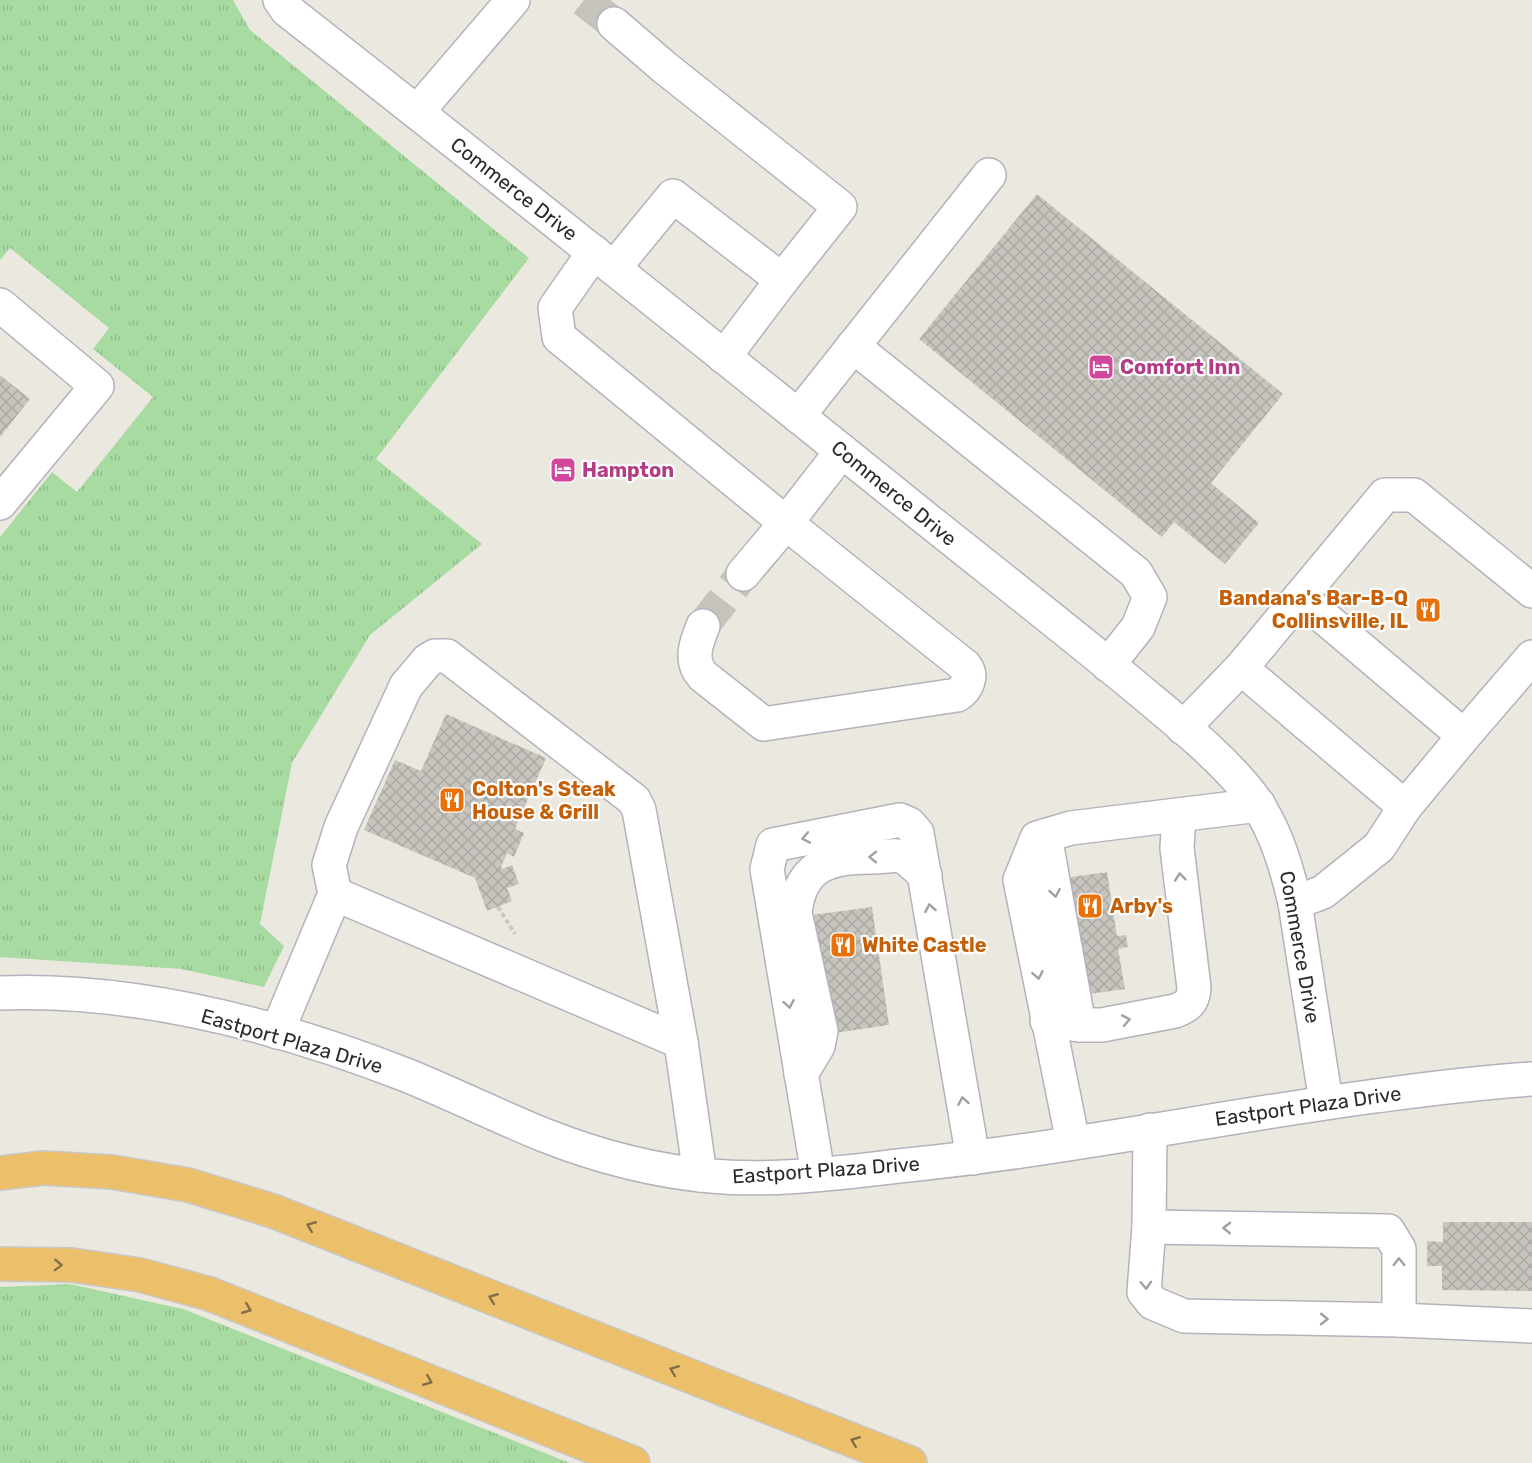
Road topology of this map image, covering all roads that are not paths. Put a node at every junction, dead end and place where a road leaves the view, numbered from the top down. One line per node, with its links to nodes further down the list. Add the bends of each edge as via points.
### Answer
1 (280, 0): 4 (street, Commerce Drive, via 287,10)
2 (513, 0): 4 (street)
3 (614, 24): 7 (street, via 840,207)
4 (417, 112): 6 (street, Commerce Drive)
5 (989, 175): 9 (street)
6 (604, 260): 7 (street, via 673,196); 10 (street, Commerce Drive); 14 (street, via 555,308 559,337)
7 (782, 280): 10 (street)
8 (0, 304): 13 (street, via 97,386)
9 (853, 346): 11 (street); 20 (street, via 1136,573 1150,597 1138,627)
10 (724, 357): 11 (street, Commerce Drive)
11 (798, 416): 12 (street, Commerce Drive)
12 (842, 451): 14 (street); 20 (street, Commerce Drive)
13 (0, 503)
14 (786, 523): 15 (street); 18 (street, via 965,666 969,677 963,691 764,724 697,669 696,643)
15 (743, 574)
16 (1532, 591): 17 (street, via 1414,495 1385,495)
17 (1300, 597): 21 (street); 23 (street)
18 (703, 626)
19 (1532, 657): 23 (street)
20 (1108, 665): 22 (street, Commerce Drive)
21 (1240, 668): 22 (street); 25 (street)
22 (1184, 728): 24 (street, Commerce Drive, via 1245,786)
23 (1464, 736): 25 (street)
24 (1259, 806): 26 (street); 30 (street, Commerce Drive, via 1280,847)
25 (1405, 807): 30 (street, via 1379,847 1323,892)
26 (1179, 815): 27 (street, via 1071,828); 33 (street, one-way to 26, via 1102,1025 1175,1011 1191,1001 1194,988 1177,849)
27 (1041, 837): 32 (street, one-way to 32, via 1020,880); 33 (street, one-way to 33)
28 (925, 875): 36 (street, one-way to 36, via 903,857 860,856 814,869 801,886 795,913 821,1031 818,1046); 36 (street, one-way to 36, via 917,833 900,820 774,845 767,869); 41 (street, one-way to 28)
29 (335, 894): 34 (street); 35 (street); 35 (street, via 329,865 341,827 406,686 428,660 447,656 634,800 639,810)
30 (1295, 903): 38 (street, Commerce Drive)
31 (0, 993): 34 (street, Eastport Plaza Drive, via 39,991 128,999)
32 (1047, 1021): 33 (street); 40 (street)
33 (1079, 1025)
34 (277, 1032): 44 (street, Eastport Plaza Drive, via 407,1076 598,1154)
35 (681, 1042): 44 (street)
36 (801, 1074): 43 (street)
37 (1532, 1078): 38 (street, Eastport Plaza Drive)
38 (1326, 1102): 39 (street, Eastport Plaza Drive)
39 (1150, 1130): 40 (street, Eastport Plaza Drive); 45 (street)
40 (1072, 1142): 41 (street, Eastport Plaza Drive)
41 (973, 1158): 43 (street, Eastport Plaza Drive)
42 (0, 1173): 50 (highway, one-way to 42, via 273,1211 188,1185 112,1172 43,1168)
43 (818, 1174): 44 (street, Eastport Plaza Drive, via 748,1178)
44 (700, 1175)
45 (1149, 1227): 47 (street, one-way to 47, via 1144,1292 1153,1303 1184,1316); 47 (street, one-way to 45, via 1399,1249 1388,1231)
46 (0, 1264): 49 (highway, one-way to 49, via 72,1265 140,1275 210,1294)
47 (1400, 1320): 48 (street)
48 (1532, 1326)
49 (633, 1463)
50 (910, 1463)

